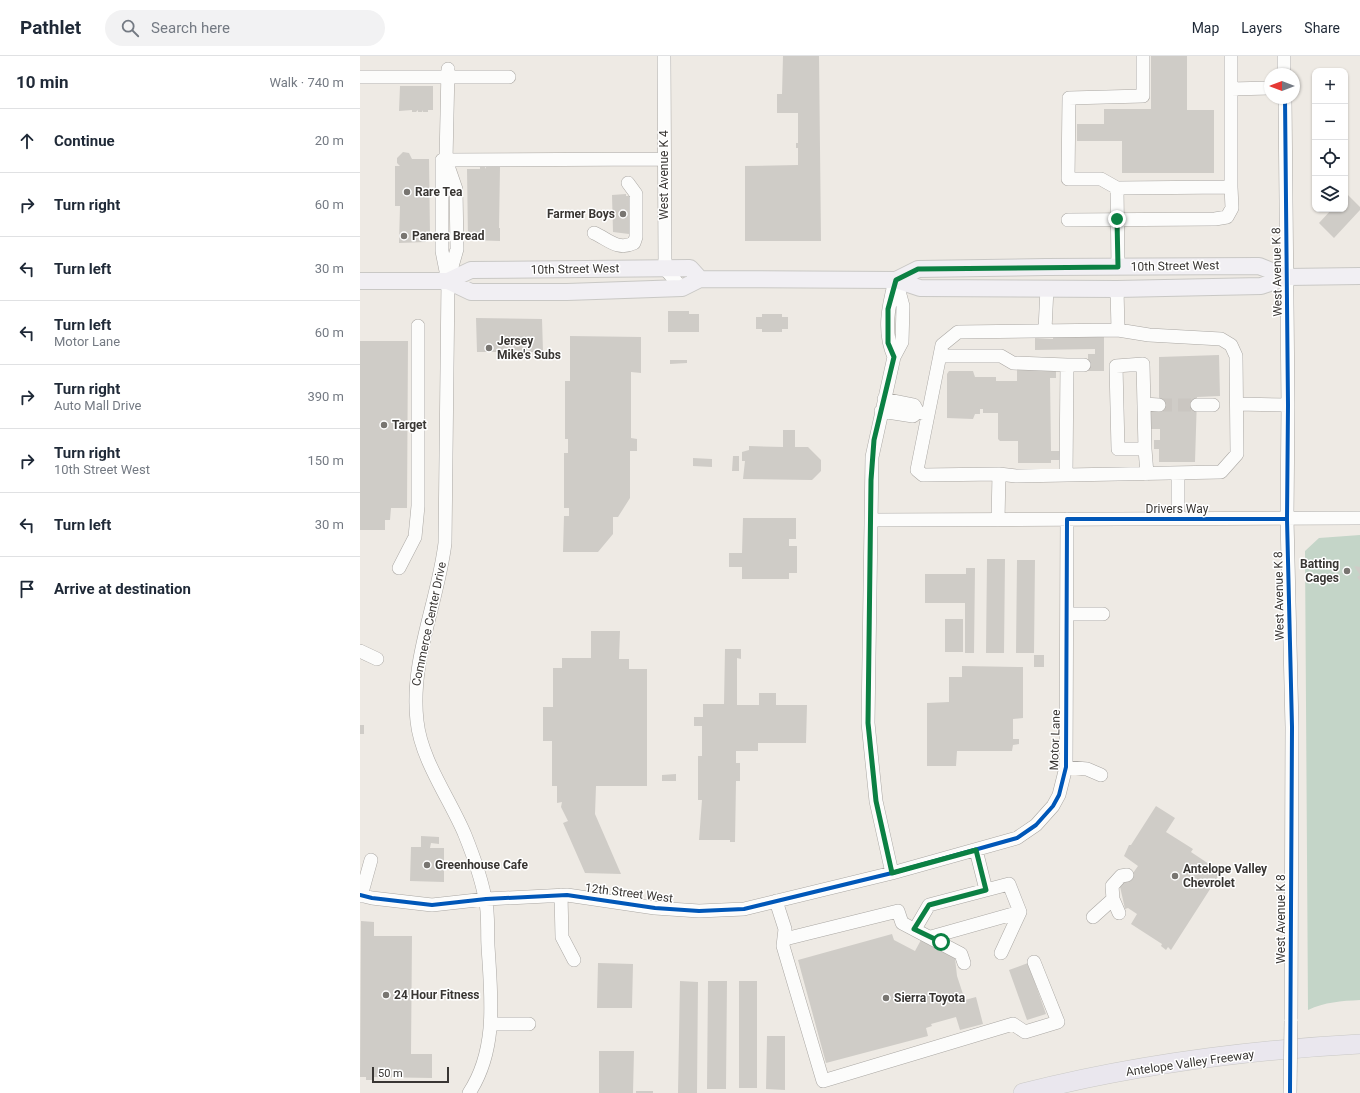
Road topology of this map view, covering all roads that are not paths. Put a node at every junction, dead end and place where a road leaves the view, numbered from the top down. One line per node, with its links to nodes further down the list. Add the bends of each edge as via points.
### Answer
1 (664, 56): 12 (street, West Avenue K 4)
2 (1143, 56): 16 (street, via 1143,96 1069,98 1068,179 1101,179)
3 (1231, 56): 10 (street)
4 (1284, 56): 5 (street)
5 (1284, 68)
6 (448, 73): 7 (street); 8 (street); 13 (street)
7 (360, 77)
8 (509, 77)
9 (1264, 88): 10 (street)
10 (1231, 89): 15 (street)
11 (1285, 104): 24 (street, West Avenue K 8)
12 (664, 159): 13 (street); 22 (street, West Avenue K 4)
13 (446, 160): 28 (street, Commerce Center Drive, via 442,160 442,251)
14 (628, 184): 19 (street, via 636,194 634,243 625,246 614,245)
15 (1231, 187): 16 (street); 17 (street, via 1232,208 1228,217)
16 (1117, 188): 17 (street)
17 (1117, 219): 18 (street); 21 (street)
18 (1068, 220)
19 (594, 233)
20 (1214, 266): 21 (main road, 10th Street West); 24 (main road, 10th Street West, via 1259,266); 32 (main road, via 1164,276 1141,277 1130,280)
21 (1118, 267): 26 (main road, 10th Street West, via 918,269); 30 (main road, via 1106,275 1093,278 1044,278)
22 (666, 269): 25 (main road, 10th Street West, via 690,268); 28 (main road, 10th Street West, via 471,270); 29 (street); 33 (main road, via 648,280 569,283)
23 (1360, 276): 24 (main road, 10th Street West)
24 (1287, 277): 32 (main road, 10th Street West, via 1261,286); 46 (street, West Avenue K 8)
25 (700, 279): 26 (main road, 10th Street West); 29 (main road, 10th Street West)
26 (896, 280): 30 (main road, 10th Street West, via 920,288); 42 (street, via 888,309 888,343 894,357)
27 (360, 281): 28 (main road, 10th Street West)
28 (448, 281): 33 (main road, 10th Street West, via 471,292); 73 (street, Commerce Center Drive, via 445,543 442,568 418,664 415,693 417,723 425,751 465,834)
29 (682, 288): 33 (main road, 10th Street West)
30 (1017, 288): 31 (main road, 10th Street West)
31 (1047, 288): 32 (main road, 10th Street West); 35 (street)
32 (1117, 289): 36 (street)
33 (548, 292)
34 (418, 326): 59 (street, via 418,506 415,537)
35 (1045, 330): 36 (street); 37 (street, via 958,332 942,345)
36 (1118, 330): 41 (street, via 1149,335 1222,339 1231,345 1236,356)
37 (940, 356): 38 (street, via 1001,356 1013,364); 47 (street)
38 (1067, 365): 39 (street); 52 (street)
39 (1084, 365)
40 (1144, 404): 43 (street); 48 (street); 48 (street, via 1143,364 1116,366 1118,449)
41 (1237, 404): 46 (street); 49 (street, via 1237,454 1221,472)
42 (882, 405): 47 (street, via 914,405); 57 (street, via 872,458)
43 (1159, 405)
44 (1197, 405): 45 (street)
45 (1213, 405)
46 (1288, 405): 56 (street, West Avenue K 8)
47 (923, 413): 50 (street, via 917,470 923,475)
48 (1145, 449): 51 (street)
49 (1178, 473): 51 (street); 55 (street)
50 (999, 474): 52 (street); 58 (street)
51 (1147, 474): 52 (street)
52 (1066, 475)
53 (1360, 518): 56 (street, Drivers Way)
54 (1067, 519): 55 (street, Drivers Way); 58 (street, Drivers Way); 60 (street, Motor Lane)
55 (1178, 519): 56 (street, Drivers Way)
56 (1286, 519): 91 (street, West Avenue K 8, bridge, via 1292,727)
57 (871, 520): 58 (street, Drivers Way); 68 (street, via 868,723 876,801)
58 (998, 520)
59 (398, 568)
60 (1067, 614): 61 (street); 64 (street, Motor Lane)
61 (1103, 614)
62 (360, 651): 63 (street)
63 (377, 659)
64 (1066, 767): 65 (street, via 1087,769); 66 (street, Motor Lane, via 1059,795 1036,824 1017,838)
65 (1101, 775)
66 (976, 850): 68 (street, Motor Lane); 70 (street)
67 (370, 860): 72 (street)
68 (892, 873): 75 (street, 12th Street West)
69 (1127, 875): 74 (street, via 1121,876 1112,886)
70 (986, 890): 76 (street, via 1009,884); 79 (street, via 929,905)
71 (561, 895): 73 (street, 12th Street West); 75 (street, 12th Street West, via 699,912 744,909); 83 (street, via 562,937)
72 (361, 896): 73 (street, 12th Street West, via 432,905)
73 (486, 899): 86 (street, Commerce Center Drive, via 492,1007)
74 (1114, 899): 77 (street); 78 (street)
75 (776, 901): 81 (street, via 785,929)
76 (1020, 912): 80 (street); 82 (street)
77 (1119, 913)
78 (1093, 917)
79 (914, 929): 80 (street); 81 (street, via 902,923 898,911)
80 (931, 937): 85 (street, via 961,954)
81 (785, 939): 84 (street, via 783,946 823,1081 1013,1024 1025,1032 1058,1022)
82 (1000, 953)
83 (574, 960)
84 (1034, 962)
85 (964, 963)
86 (490, 1024): 87 (street); 89 (street, Commerce Center Drive, via 489,1047)
87 (529, 1024)
88 (1360, 1044): 90 (highway, Antelope Valley Freeway, via 1230,1055 1141,1069)
89 (469, 1093)
90 (1023, 1093)
91 (1290, 1093)

